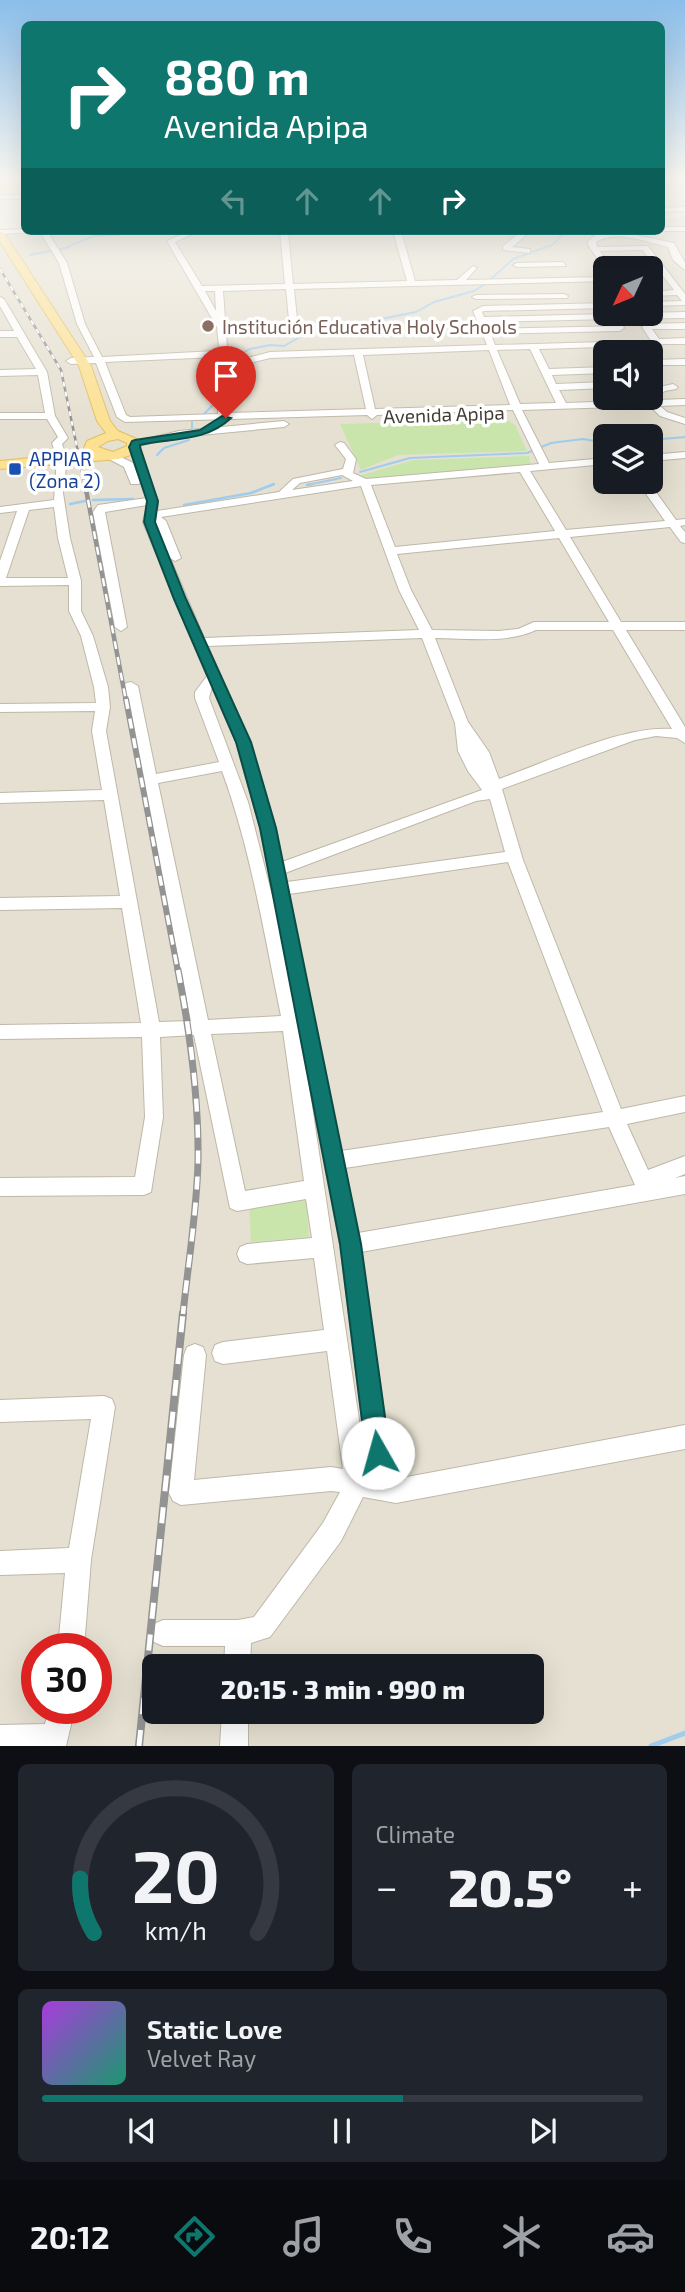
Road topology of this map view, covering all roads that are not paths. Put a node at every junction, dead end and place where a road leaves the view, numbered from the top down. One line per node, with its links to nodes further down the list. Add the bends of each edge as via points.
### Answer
1 (16, 261): 48 (main road)
2 (62, 261): 47 (street, via 81,324)
3 (183, 261): 17 (street)
4 (287, 261): 16 (street)
5 (405, 261): 15 (street)
6 (563, 264): 7 (street)
7 (517, 265)
8 (473, 268): 14 (street)
9 (663, 272): 12 (street)
10 (685, 276): 12 (street)
11 (663, 277): 12 (street)
12 (667, 277): 23 (street)
13 (593, 279): 14 (street)
14 (460, 282): 15 (street)
15 (411, 284): 16 (street)
16 (289, 287): 18 (street); 34 (street)
17 (198, 289): 18 (street); 31 (street)
18 (219, 289): 31 (street)
19 (570, 295): 21 (street)
20 (663, 295): 23 (street)
21 (535, 296): 22 (street); 27 (street)
22 (476, 297)
23 (683, 298): 25 (street)
24 (0, 299): 38 (street)
25 (663, 302)
26 (593, 305): 27 (street)
27 (541, 307): 29 (street); 30 (street, via 478,309)
28 (685, 315): 29 (street)
29 (545, 318): 30 (street); 35 (street)
30 (481, 320): 36 (street)
31 (221, 326): 44 (street)
32 (685, 326): 39 (street, via 646,327 656,342)
33 (621, 328): 35 (street)
34 (294, 329)
35 (551, 330): 36 (street)
36 (487, 332): 42 (street)
37 (0, 334): 38 (street)
38 (21, 334): 53 (street)
39 (685, 341)
40 (593, 344): 41 (street)
41 (533, 346): 42 (street); 46 (street)
42 (493, 347): 43 (street); 63 (street)
43 (358, 351): 51 (street, via 270,355); 65 (street)
44 (219, 354): 47 (street); 51 (street)
45 (593, 354): 46 (street)
46 (538, 356): 54 (street)
47 (99, 359): 48 (street); 68 (street, Avenida Apipa, via 122,417)
48 (76, 360): 71 (main road, via 104,421); 73 (main road)
49 (685, 362): 50 (street)
50 (663, 365)
51 (226, 366): 68 (street, via 222,413)
52 (593, 370): 54 (street)
53 (42, 372): 55 (street); 67 (street)
54 (546, 372): 57 (street)
55 (0, 373)
56 (593, 386): 57 (street)
57 (554, 387): 59 (street)
58 (685, 404): 61 (street, Avenida Apipa)
59 (562, 405): 60 (street, Avenida Apipa); 63 (street, Avenida Apipa)
60 (593, 405)
61 (663, 405)
62 (593, 407): 63 (street, Avenida Apipa)
63 (516, 409): 65 (street, Avenida Apipa); 79 (street)
64 (658, 410): 69 (street)
65 (371, 414): 68 (street, Avenida Apipa); 70 (street, Avenida Apipa)
66 (0, 416): 67 (street)
67 (50, 416): 74 (street, via 63,438 57,443)
68 (226, 418): 70 (street)
69 (685, 421)
70 (203, 433): 71 (street, Avenida Apipa, via 177,432)
71 (128, 441): 73 (main road); 73 (main road, via 125,453); 85 (street)
72 (340, 445): 81 (street, via 351,459)
73 (100, 449): 74 (main road); 85 (street, via 129,465)
74 (62, 455): 78 (main road); 86 (street)
75 (685, 455): 76 (street)
76 (663, 457)
77 (593, 462): 79 (street)
78 (0, 463)
79 (546, 466): 80 (street)
80 (523, 468): 82 (street); 91 (street)
81 (347, 471): 82 (street); 84 (street, via 297,481)
82 (365, 482): 84 (street); 93 (street)
83 (653, 494): 90 (street)
84 (278, 495): 89 (street)
85 (148, 502): 89 (street); 98 (street, via 102,507 99,512)
86 (59, 503): 87 (street); 95 (street)
87 (24, 507): 88 (street); 94 (street)
88 (0, 510)
89 (151, 515): 100 (street, via 149,522)
90 (679, 523): 91 (street); 92 (street)
91 (562, 534): 93 (street); 96 (street)
92 (685, 540)
93 (390, 551): 99 (street)
94 (0, 581): 95 (street)
95 (75, 581): 103 (street, via 75,611 97,666)
96 (618, 624): 97 (street); 99 (street, via 534,626 499,635); 105 (street)
97 (685, 626)
98 (121, 627)
99 (425, 630): 100 (street); 108 (street)
100 (199, 642): 101 (street)
101 (215, 674): 106 (street, via 202,698); 112 (street, via 251,765)
102 (131, 686): 107 (street)
103 (103, 707): 104 (street); 109 (street, via 99,731)
104 (0, 708)
105 (684, 736): 108 (street, via 656,732 632,736)
106 (228, 765): 107 (street); 115 (street, via 263,887)
107 (151, 780): 116 (street)
108 (494, 790): 111 (street); 112 (street)
109 (111, 795): 110 (street); 113 (street)
110 (0, 798)
111 (514, 856): 112 (street); 120 (street)
112 (279, 880): 121 (street)
113 (129, 902): 114 (street); 117 (street)
114 (0, 904)
115 (291, 1023): 116 (street); 126 (street)
116 (201, 1028): 117 (street); 126 (street, via 237,1202)
117 (151, 1030): 118 (street); 125 (street, via 154,1117 144,1186)
118 (0, 1032)
119 (685, 1104): 120 (street)
120 (615, 1118): 121 (street); 124 (street)
121 (333, 1161): 127 (street)
122 (685, 1165): 124 (street)
123 (685, 1185): 124 (street)
124 (645, 1186): 127 (street)
125 (0, 1187)
126 (315, 1188): 128 (street)
127 (351, 1244): 135 (street, via 378,1453)
128 (324, 1247): 129 (street); 130 (street)
129 (247, 1254)
130 (337, 1339): 131 (street); 135 (street)
131 (223, 1353)
132 (195, 1355): 135 (street, via 181,1493 331,1479)
133 (0, 1411): 136 (street, via 104,1407)
134 (685, 1437): 135 (street, via 396,1491)
135 (357, 1484): 140 (street, via 332,1532 261,1628)
136 (79, 1560): 137 (street); 138 (street)
137 (0, 1563)
138 (72, 1633)
139 (163, 1633): 140 (street)
140 (238, 1633): 141 (street)
141 (237, 1654)
142 (59, 1724): 144 (street, via 56,1737)
143 (235, 1724): 145 (street)
144 (0, 1739)
145 (234, 1746)

